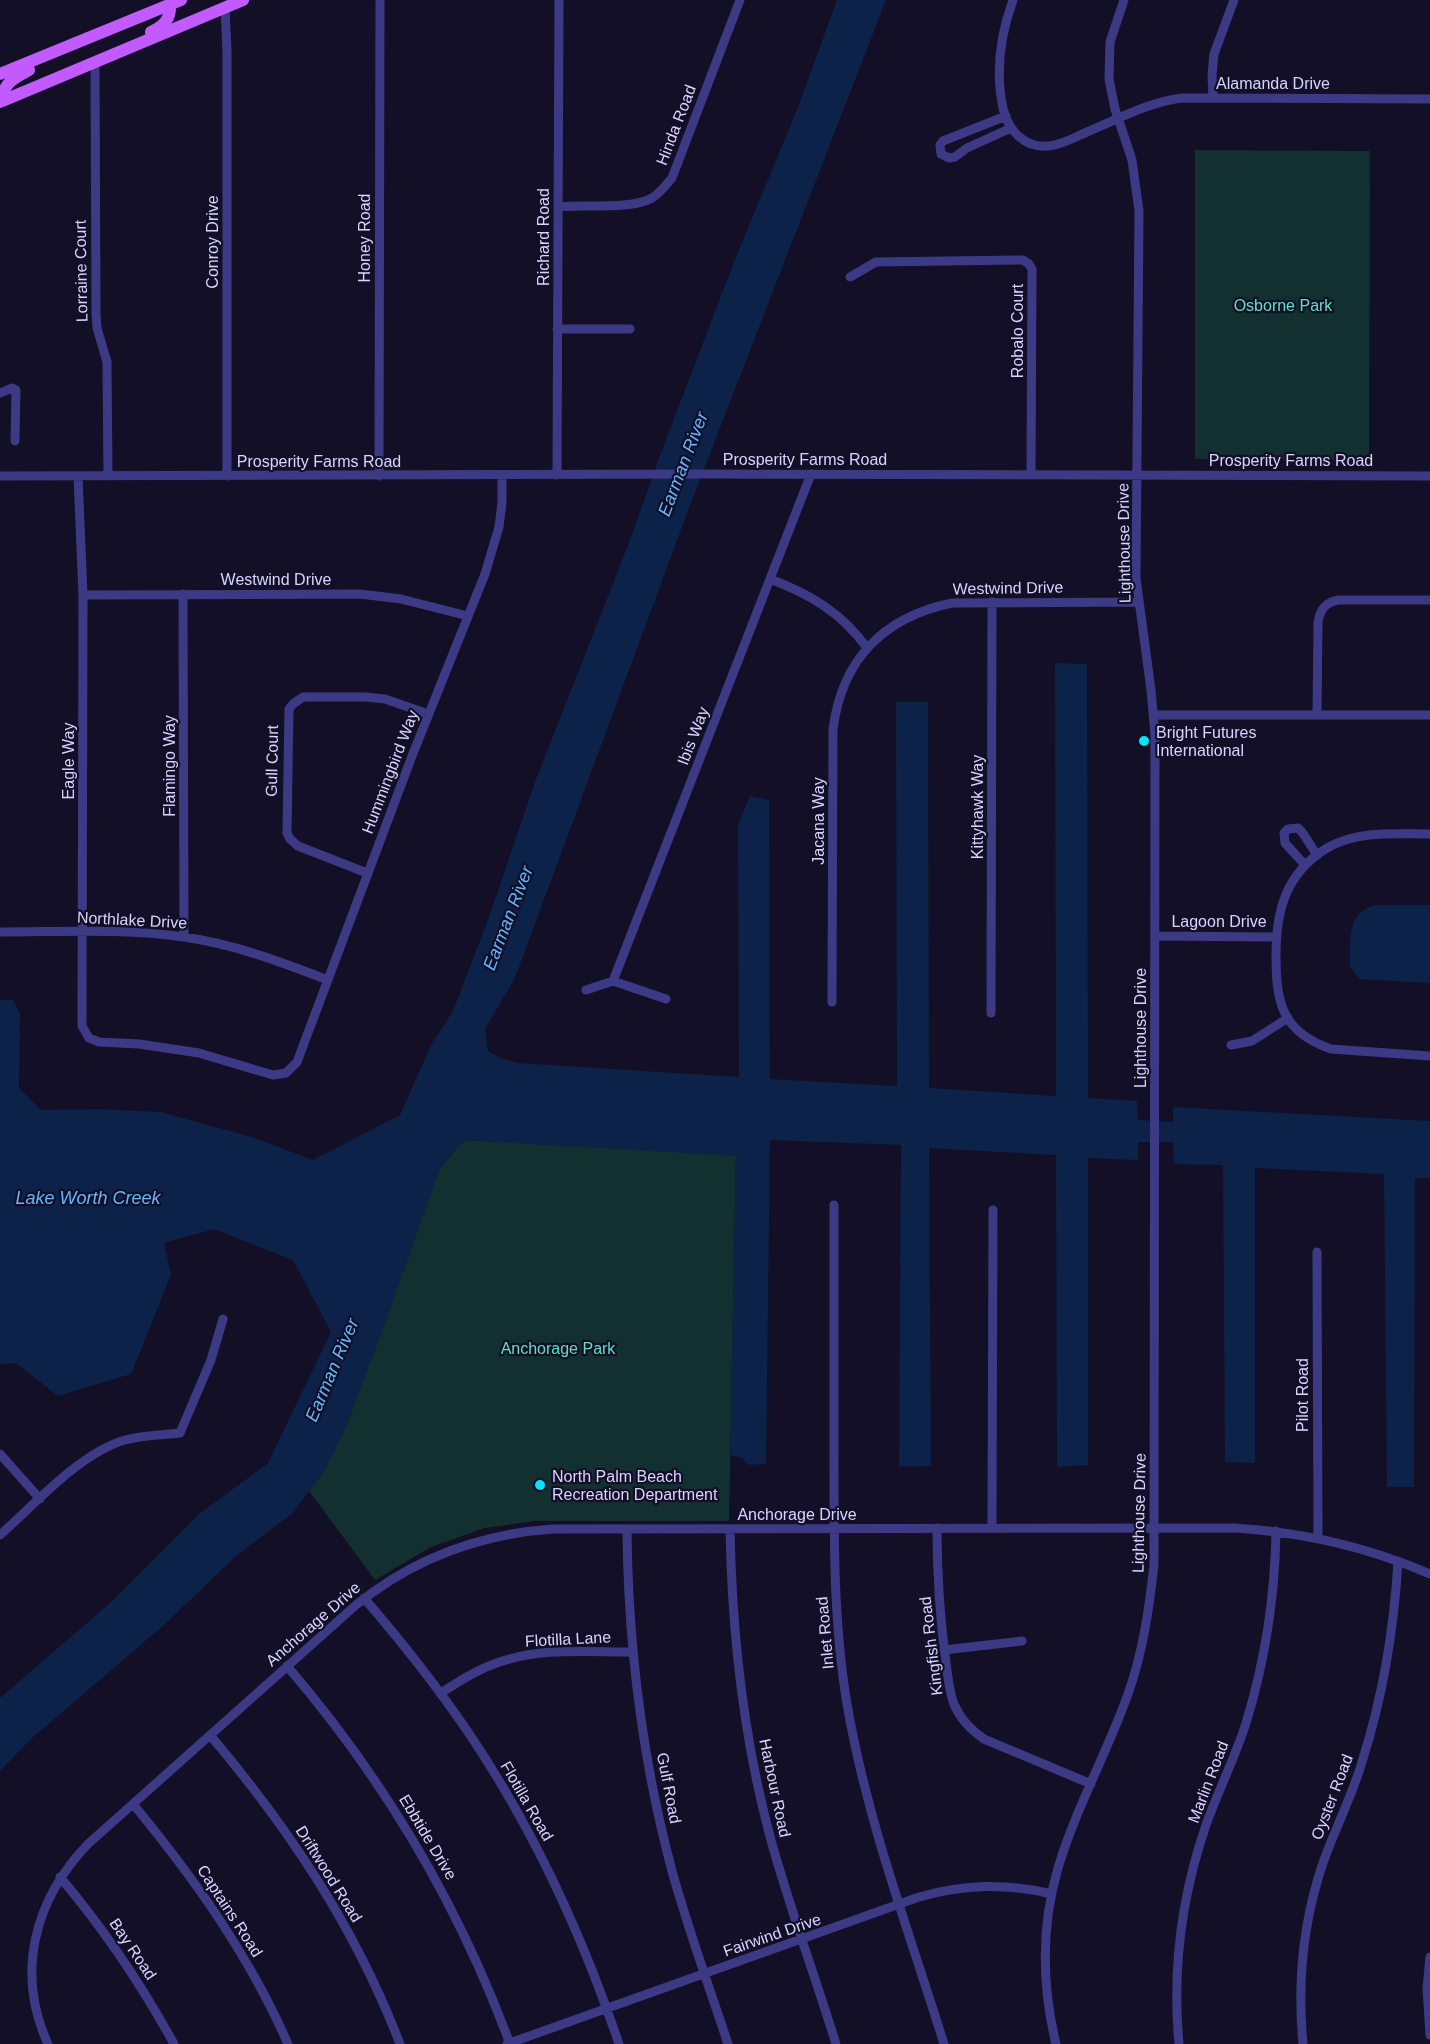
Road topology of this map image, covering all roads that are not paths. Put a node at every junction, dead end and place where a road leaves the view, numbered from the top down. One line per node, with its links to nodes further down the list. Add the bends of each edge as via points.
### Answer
1 (243, 0): 9 (main road)
2 (380, 0): 34 (street, Honey Road)
3 (558, 0): 19 (street, Richard Road)
4 (740, 0): 19 (street, Hinda Road, via 672,178 662,191 636,204)
5 (1013, 0): 16 (street, via 999,57)
6 (1124, 0): 17 (street, Lighthouse Drive, via 1110,42 1108,67 1110,91)
7 (1234, 0): 13 (street, via 1214,54)
8 (175, 2): 10 (main road); 11 (main road, via 160,28 106,50)
9 (225, 8): 11 (main road); 33 (street, Conroy Drive)
10 (55, 52): 12 (main road); 15 (main road, via 8,83)
11 (90, 65): 15 (main road); 32 (street, Lorraine Court, via 96,313 107,362)
12 (0, 74)
13 (1213, 98): 14 (street, Alamanda Drive); 17 (street, Alamanda Drive, via 1168,100)
14 (1430, 99)
15 (1, 102)
16 (1006, 116): 18 (street); 18 (street, via 943,141 940,154 955,157)
17 (1119, 119): 18 (street, Alamanda Drive, via 1048,146 1028,142); 29 (street, Lighthouse Drive, via 1132,160 1139,211)
18 (1011, 128)
19 (558, 207): 21 (street, Richard Road)
20 (850, 277): 28 (street, Robalo Court, via 876,262 1023,260 1029,264)
21 (558, 329): 22 (street); 27 (street, Richard Road)
22 (630, 329)
23 (0, 393): 24 (street, via 16,390)
24 (15, 441)
25 (811, 474): 27 (street, Prosperity Farms Road); 28 (street, Prosperity Farms Road); 36 (street, Ibis Way)
26 (502, 475): 27 (street, Prosperity Farms Road); 34 (street, Prosperity Farms Road); 42 (street, Hummingbird Way, via 499,527)
27 (557, 475)
28 (1031, 475): 29 (street, Prosperity Farms Road)
29 (1138, 475): 35 (street, Prosperity Farms Road); 41 (street, Lighthouse Drive)
30 (0, 476): 31 (street, Prosperity Farms Road)
31 (78, 476): 32 (street, Prosperity Farms Road); 37 (street, Eagle Way)
32 (108, 476): 33 (street, Prosperity Farms Road)
33 (227, 476): 34 (street, Prosperity Farms Road)
34 (379, 476)
35 (1430, 476)
36 (771, 579): 43 (street, via 833,610); 58 (street, Ibis Way)
37 (83, 594): 38 (street, Westwind Drive); 53 (street, Eagle Way)
38 (183, 594): 42 (street, Westwind Drive, via 376,595); 55 (street, Flamingo Way)
39 (1430, 600): 46 (street, via 1339,600 1326,604 1318,622)
40 (992, 602): 41 (street, Westwind Drive); 43 (street, Westwind Drive, via 952,603 916,613 894,625); 62 (street, Kittyhawk Way)
41 (1139, 602): 45 (street, Lighthouse Drive)
42 (468, 616): 44 (street, Hummingbird Way)
43 (867, 648): 61 (street, Jacana Way, via 844,684 833,729)
44 (428, 714): 51 (street, Hummingbird Way); 51 (street, Gull Court, via 385,699 366,697 303,697 289,710 287,833 298,846)
45 (1154, 715): 46 (street); 54 (street, Lighthouse Drive)
46 (1317, 715): 47 (street)
47 (1430, 715)
48 (1430, 834): 49 (street, Lagoon Drive, via 1356,836)
49 (1317, 855): 50 (street, Lagoon Drive); 50 (street, via 1298,828 1288,829 1283,837 1285,843)
50 (1305, 865): 56 (street, Lagoon Drive, via 1285,894)
51 (367, 873): 57 (street, Hummingbird Way)
52 (0, 932): 53 (street, Northlake Drive)
53 (83, 932): 55 (street, Northlake Drive); 66 (street, Eagle Way, via 82,1026 94,1041 169,1048 273,1075)
54 (1155, 936): 56 (street, Lagoon Drive); 76 (street, Lighthouse Drive)
55 (184, 937): 57 (street, Northlake Drive, via 251,952)
56 (1276, 937): 63 (street, via 1276,984)
57 (328, 980): 66 (street, Hummingbird Way, via 297,1062)
58 (613, 981): 59 (street); 60 (street)
59 (586, 990)
60 (666, 999)
61 (832, 1002)
62 (991, 1013)
63 (1288, 1018): 64 (street, via 1252,1041); 65 (street, via 1309,1039 1331,1048)
64 (1231, 1045)
65 (1430, 1056)
66 (286, 1073)
67 (834, 1205): 73 (street, Inlet Road)
68 (993, 1210): 75 (street)
69 (1317, 1252): 81 (street, Pilot Road)
70 (223, 1319): 72 (street, via 211,1360 180,1433 141,1437 107,1447 81,1463)
71 (0, 1454): 72 (street)
72 (40, 1499): 80 (street)
73 (834, 1528): 74 (street, Anchorage Drive); 78 (street, Anchorage Drive); 95 (street, Inlet Road, via 836,1606 847,1701 867,1801)
74 (937, 1528): 75 (street, Anchorage Drive); 86 (street, Kingfish Road)
75 (992, 1528): 76 (street, Anchorage Drive)
76 (1155, 1528): 79 (street, Anchorage Drive); 91 (street, Lighthouse Drive, via 1150,1597 1138,1660 1118,1722)
77 (627, 1529): 78 (street, Anchorage Drive); 84 (street, Anchorage Drive, via 528,1531 478,1540 415,1565); 87 (street, Gulf Road)
78 (730, 1529): 96 (street, Harbour Road, via 735,1629 748,1734 770,1838)
79 (1276, 1531): 81 (street, Anchorage Drive); 111 (street, Marlin Road, via 1270,1619 1255,1690 1197,1853 1185,1905 1177,1976)
80 (0, 1535)
81 (1318, 1538): 82 (street, Anchorage Drive)
82 (1398, 1561): 83 (street, Anchorage Drive); 112 (street, Oyster Road, via 1389,1650 1373,1726 1325,1858 1308,1919 1300,1989)
83 (1430, 1574)
84 (364, 1598): 88 (street, Anchorage Drive); 89 (street, Flotilla Road)
85 (1023, 1641): 86 (street)
86 (944, 1650): 91 (street, Kingfish Road, via 952,1700 972,1730 984,1739)
87 (633, 1652): 89 (street, Flotilla Lane, via 562,1652 518,1657 482,1669); 98 (street, Gulf Road, via 658,1813)
88 (287, 1666): 90 (street, Anchorage Drive); 105 (street, Ebbtide Drive, via 370,1771 428,1863 471,1948)
89 (441, 1693): 99 (street, Flotilla Road, via 524,1823 569,1913)
90 (210, 1735): 92 (street, Anchorage Drive); 104 (street, Driftwood Road, via 276,1817 326,1893 374,1984)
91 (1091, 1784): 94 (street, Lighthouse Drive, via 1066,1844)
92 (133, 1804): 93 (street, Anchorage Drive, via 88,1844); 103 (street, Captains Road, via 220,1918 264,1993)
93 (60, 1877): 101 (street, Anchorage Drive, via 40,1921 32,1962 35,2005); 102 (street, Bay Road, via 132,1972)
94 (1052, 1894): 95 (street, Fairwind Drive, via 1013,1886 965,1887 919,1897); 110 (street, Lighthouse Drive, via 1045,1971)
95 (899, 1906): 96 (street, Fairwind Drive); 109 (street, Inlet Road)
96 (802, 1940): 98 (street, Fairwind Drive); 108 (street, Harbour Road)
97 (1430, 1957): 100 (street)
98 (704, 1974): 99 (street, Fairwind Drive); 107 (street, Gulf Road)
99 (607, 2009): 105 (street, Fairwind Drive); 106 (street, Flotilla Road)
100 (1430, 2035)
101 (48, 2044)
102 (174, 2044)
103 (288, 2044)
104 (400, 2044)
105 (509, 2044)
106 (619, 2044)
107 (728, 2044)
108 (836, 2044)
109 (944, 2044)
110 (1056, 2044)
111 (1179, 2044)
112 (1303, 2044)

